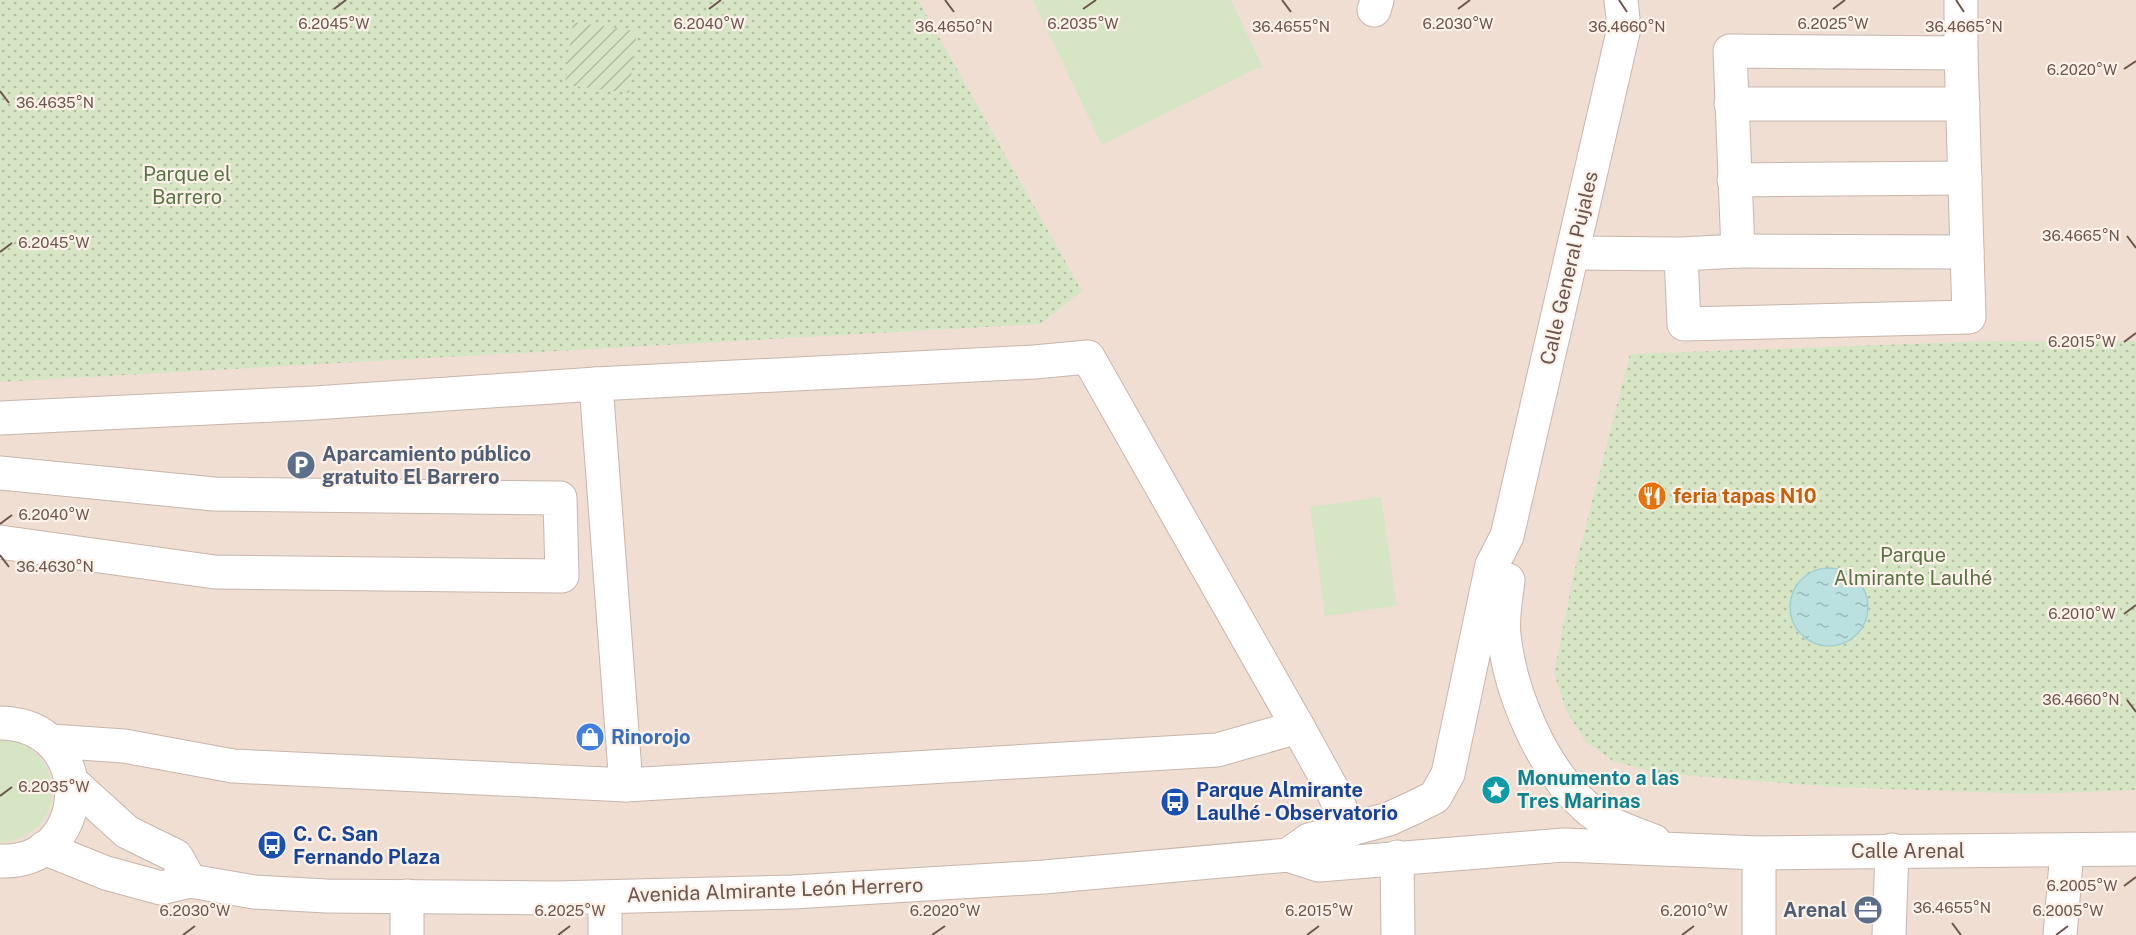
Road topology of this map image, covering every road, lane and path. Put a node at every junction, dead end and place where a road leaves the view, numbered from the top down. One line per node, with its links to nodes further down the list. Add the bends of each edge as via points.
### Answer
1 (1643, 0): 3 (street)
2 (1961, 0): 4 (street)
3 (1623, 14): 11 (street, Calle General Pujales)
4 (1961, 53): 5 (street, via 1730,51); 6 (street)
5 (1731, 104): 6 (street); 8 (street)
6 (1963, 104): 7 (street)
7 (1965, 178): 8 (street); 10 (street)
8 (1734, 180): 9 (street)
9 (1738, 251): 10 (street); 12 (street)
10 (1967, 252): 12 (street, via 1969,317 1684,324)
11 (1573, 253): 12 (street); 18 (street, Calle General Pujales)
12 (1681, 254)
13 (596, 384): 14 (street, via 302,404); 16 (street); 21 (street, via 1088,357)
14 (0, 418)
15 (0, 473): 17 (street, via 214,494 560,498)
16 (605, 503): 17 (street); 24 (street)
17 (561, 505): 19 (street, via 562,576 214,572)
18 (1507, 536): 25 (street, Avenida Almirante León Herrero, via 1492,565 1443,785 1435,796 1415,807); 28 (street, via 1509,573 1504,635 1527,722 1544,754 1563,782 1599,816)
19 (0, 542)
20 (0, 723): 22 (street, via 31,729)
21 (1298, 727): 24 (street, via 1217,750); 25 (street)
22 (51, 741): 23 (street, via 65,760); 24 (street, via 124,746 233,766)
23 (72, 782): 26 (street, via 67,819); 35 (street, via 127,832 176,856)
24 (626, 785)
25 (1350, 830): 32 (street, Avenida Almirante León Herrero, via 1309,840)
26 (44, 848): 34 (street, via 24,858); 35 (street, via 106,873 161,888)
27 (2136, 849): 30 (street, Calle Arenal)
28 (1679, 850): 31 (street, Calle Arenal); 33 (street, Avenida Almirante León Herrero, via 1564,845)
29 (1892, 850): 30 (street, Calle Arenal); 31 (street, Calle Arenal); 42 (street)
30 (2067, 850): 43 (street)
31 (1759, 853): 41 (street)
32 (1288, 855): 33 (street, Avenida Almirante León Herrero, via 1319,865); 37 (street, Avenida Almirante León Herrero, via 1044,877 793,892)
33 (1397, 857): 40 (street)
34 (0, 861)
35 (190, 881): 36 (street, Avenida Almirante León Herrero, via 254,892)
36 (407, 896): 37 (street, Avenida Almirante León Herrero); 38 (street)
37 (605, 897): 39 (street)
38 (407, 935)
39 (605, 935)
40 (1398, 935)
41 (1759, 935)
42 (1889, 935)
43 (2060, 935)

